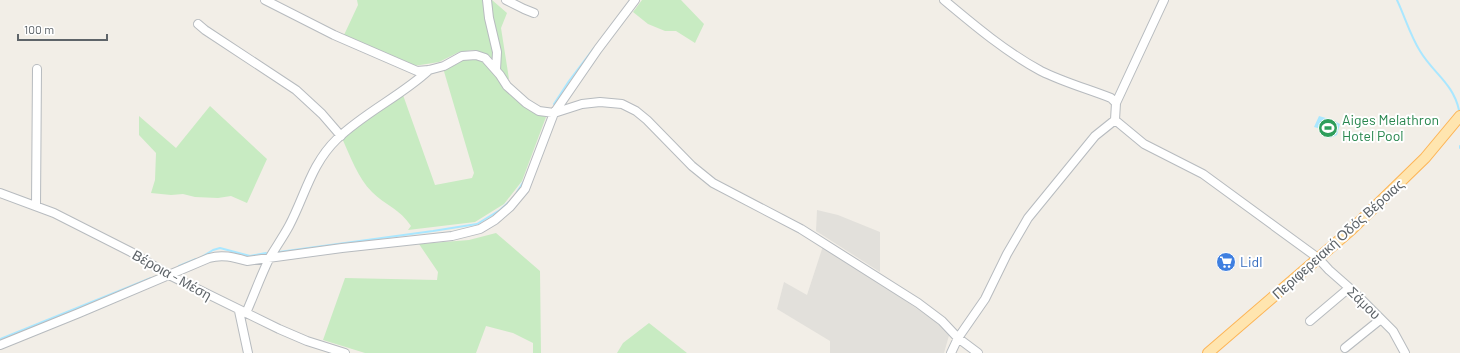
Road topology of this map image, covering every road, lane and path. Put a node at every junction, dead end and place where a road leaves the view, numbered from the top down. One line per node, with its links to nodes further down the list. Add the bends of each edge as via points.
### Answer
1 (265, 0): 10 (street, via 406,67 417,71)
2 (487, 0): 11 (street, via 497,52)
3 (506, 0): 7 (street)
4 (635, 0): 13 (street)
5 (944, 0): 12 (street, via 1012,53 1042,71 1111,98)
6 (1164, 0): 12 (street)
7 (534, 13)
8 (198, 24): 16 (street, via 296,90)
9 (37, 69): 18 (street)
10 (430, 70): 11 (street, via 462,56 476,55 485,58); 16 (street)
11 (496, 70): 13 (street, via 507,86 526,103 539,111)
12 (1116, 103): 15 (street)
13 (554, 113): 19 (street, via 525,189 510,207 480,229 452,236); 26 (street, via 582,104 600,102 622,104 636,111 707,179 821,242 930,312)
14 (1460, 116): 20 (main road, Περιφερειακή Οδός Βέροιας, via 1425,158 1351,230)
15 (1115, 120): 20 (street, Σάμου, via 1144,144 1203,174); 26 (street, via 1096,136 1028,218 985,299)
16 (341, 136): 19 (street, via 313,171 289,226)
17 (0, 193): 18 (street, Βέροια - Μέση)
18 (36, 206): 21 (street, Βέροια - Μέση, via 131,252)
19 (270, 258): 21 (street, via 247,261 219,255); 23 (street)
20 (1318, 258): 22 (street, Σάμου); 33 (main road, Περιφερειακή Οδός Βέροιας)
21 (169, 275): 23 (street, Βέροια - Μέση); 27 (street)
22 (1349, 288): 24 (street, Σάμου); 25 (street)
23 (243, 312): 29 (street); 30 (street, Βέροια - Μέση, via 293,336)
24 (1380, 319): 28 (street); 34 (street, Σάμου, via 1393,331)
25 (1310, 321)
26 (958, 338): 31 (street); 32 (street)
27 (0, 345)
28 (1345, 348)
29 (248, 353)
30 (345, 353)
31 (951, 353)
32 (978, 353)
33 (1208, 353)
34 (1405, 353)

